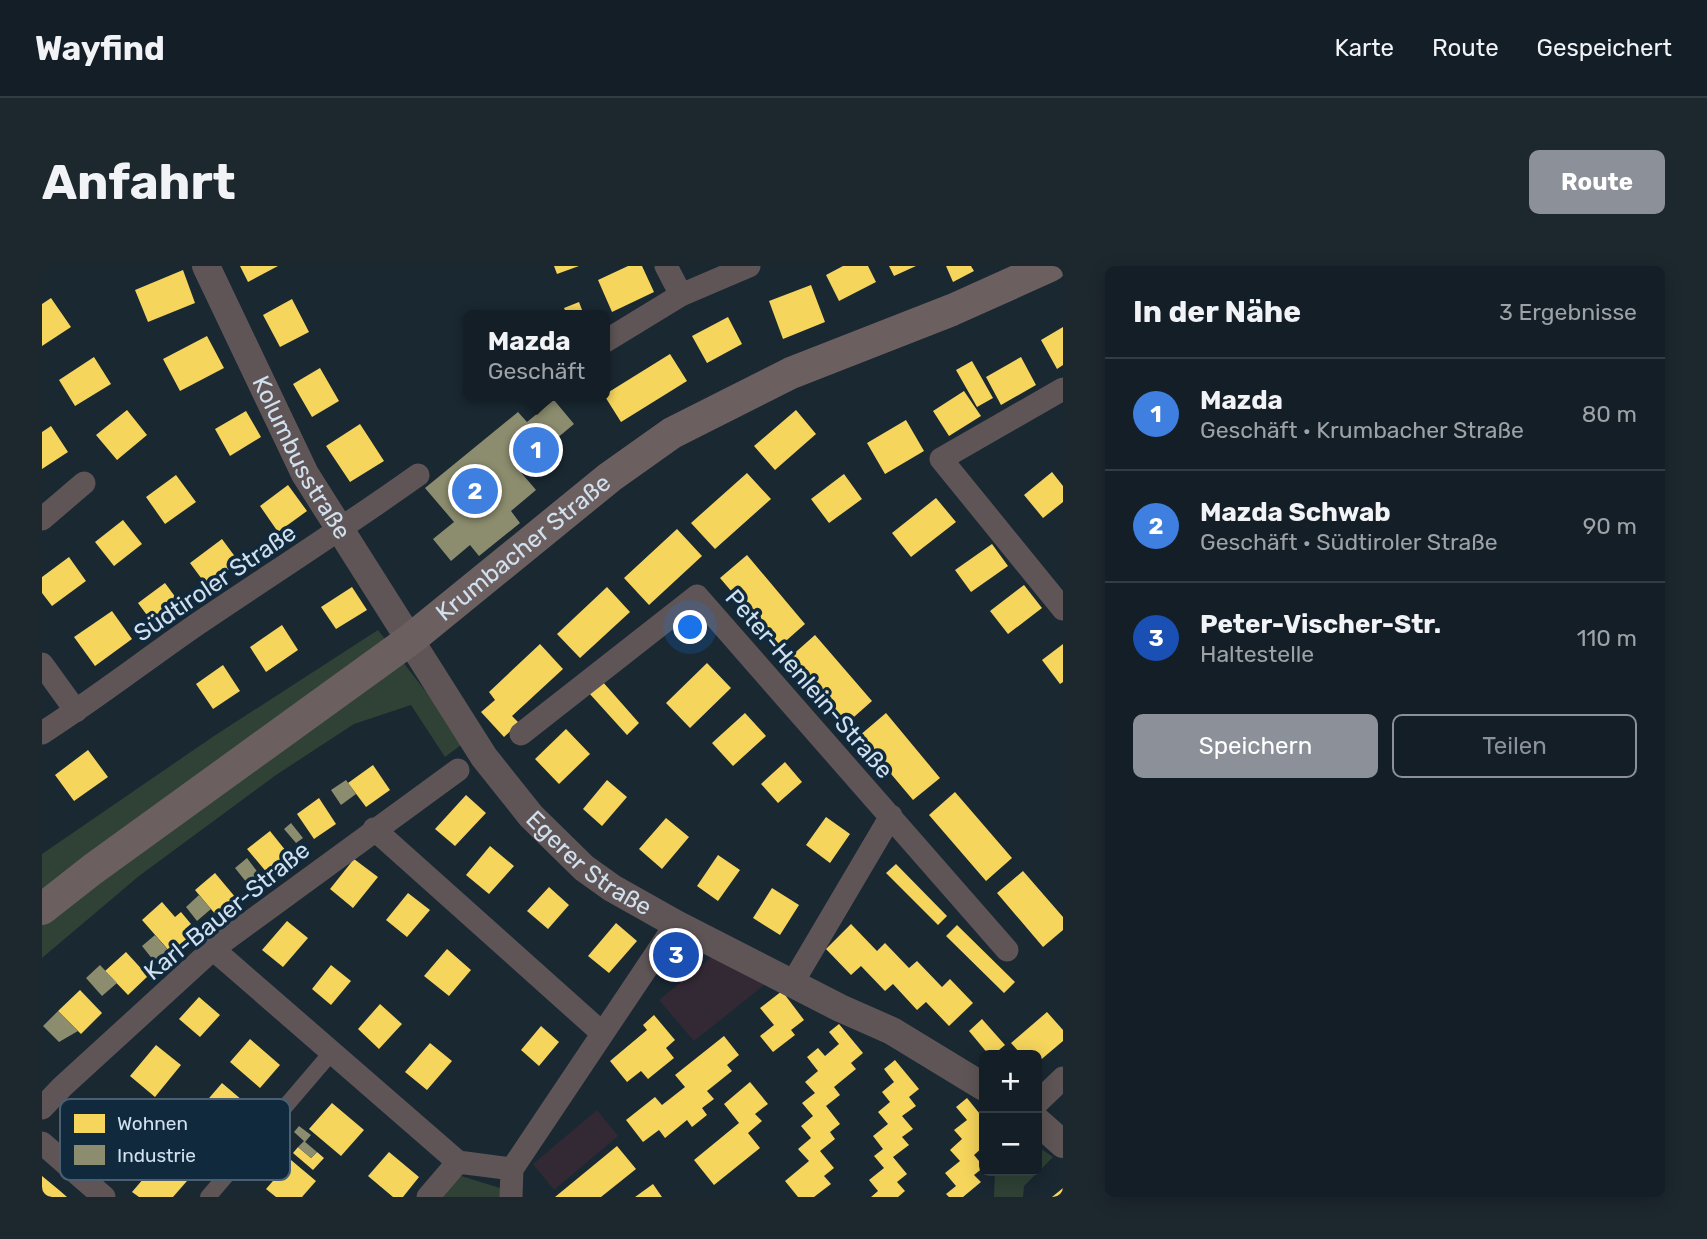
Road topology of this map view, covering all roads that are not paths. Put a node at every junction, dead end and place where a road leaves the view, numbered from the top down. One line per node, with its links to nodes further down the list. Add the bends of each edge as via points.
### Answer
1 (206, 266): 11 (street, Kolumbusstraße, via 305,474)
2 (666, 266): 5 (street)
3 (749, 266): 5 (street)
4 (1050, 266): 13 (main road, Krumbacher Straße, via 791,373 672,433 610,477)
5 (681, 295): 6 (street)
6 (610, 338)
7 (1063, 389): 12 (street, via 940,459)
8 (418, 475): 11 (street, Südtiroler Straße)
9 (84, 483): 10 (street)
10 (42, 519)
11 (342, 529): 13 (street, Kolumbusstraße); 15 (street, Südtiroler Straße)
12 (1063, 610)
13 (411, 639): 21 (main road, Krumbacher Straße); 22 (street, Egerer Straße, via 484,757 531,816 584,868)
14 (42, 664): 15 (street)
15 (76, 711): 16 (street, Südtiroler Straße)
16 (42, 733)
17 (521, 734): 19 (street, Peter-Henlein-Straße, via 697,596)
18 (458, 770): 20 (street, Karl-Bauer-Straße)
19 (891, 816): 24 (street, Peter-Henlein-Straße); 25 (street, Peter-Henlein-Straße)
20 (374, 829): 23 (street, Karl-Bauer-Straße); 26 (street)
21 (42, 909)
22 (676, 923): 25 (street, Egerer Straße); 26 (street)
23 (213, 948): 27 (street); 32 (street, Karl-Bauer-Straße)
24 (1007, 950)
25 (793, 982): 29 (street, Egerer Straße, via 892,1031)
26 (602, 1033): 38 (street)
27 (331, 1053): 31 (street); 37 (street)
28 (1063, 1078): 30 (street)
29 (979, 1084)
30 (1042, 1098)
31 (290, 1101)
32 (42, 1108)
33 (1042, 1125): 35 (street)
34 (42, 1143): 36 (street)
35 (1063, 1143)
36 (60, 1159)
37 (458, 1162): 38 (street); 43 (street)
38 (512, 1169): 44 (street)
39 (84, 1180): 41 (street)
40 (223, 1180): 42 (street)
41 (104, 1197)
42 (208, 1197)
43 (428, 1197)
44 (511, 1197)

